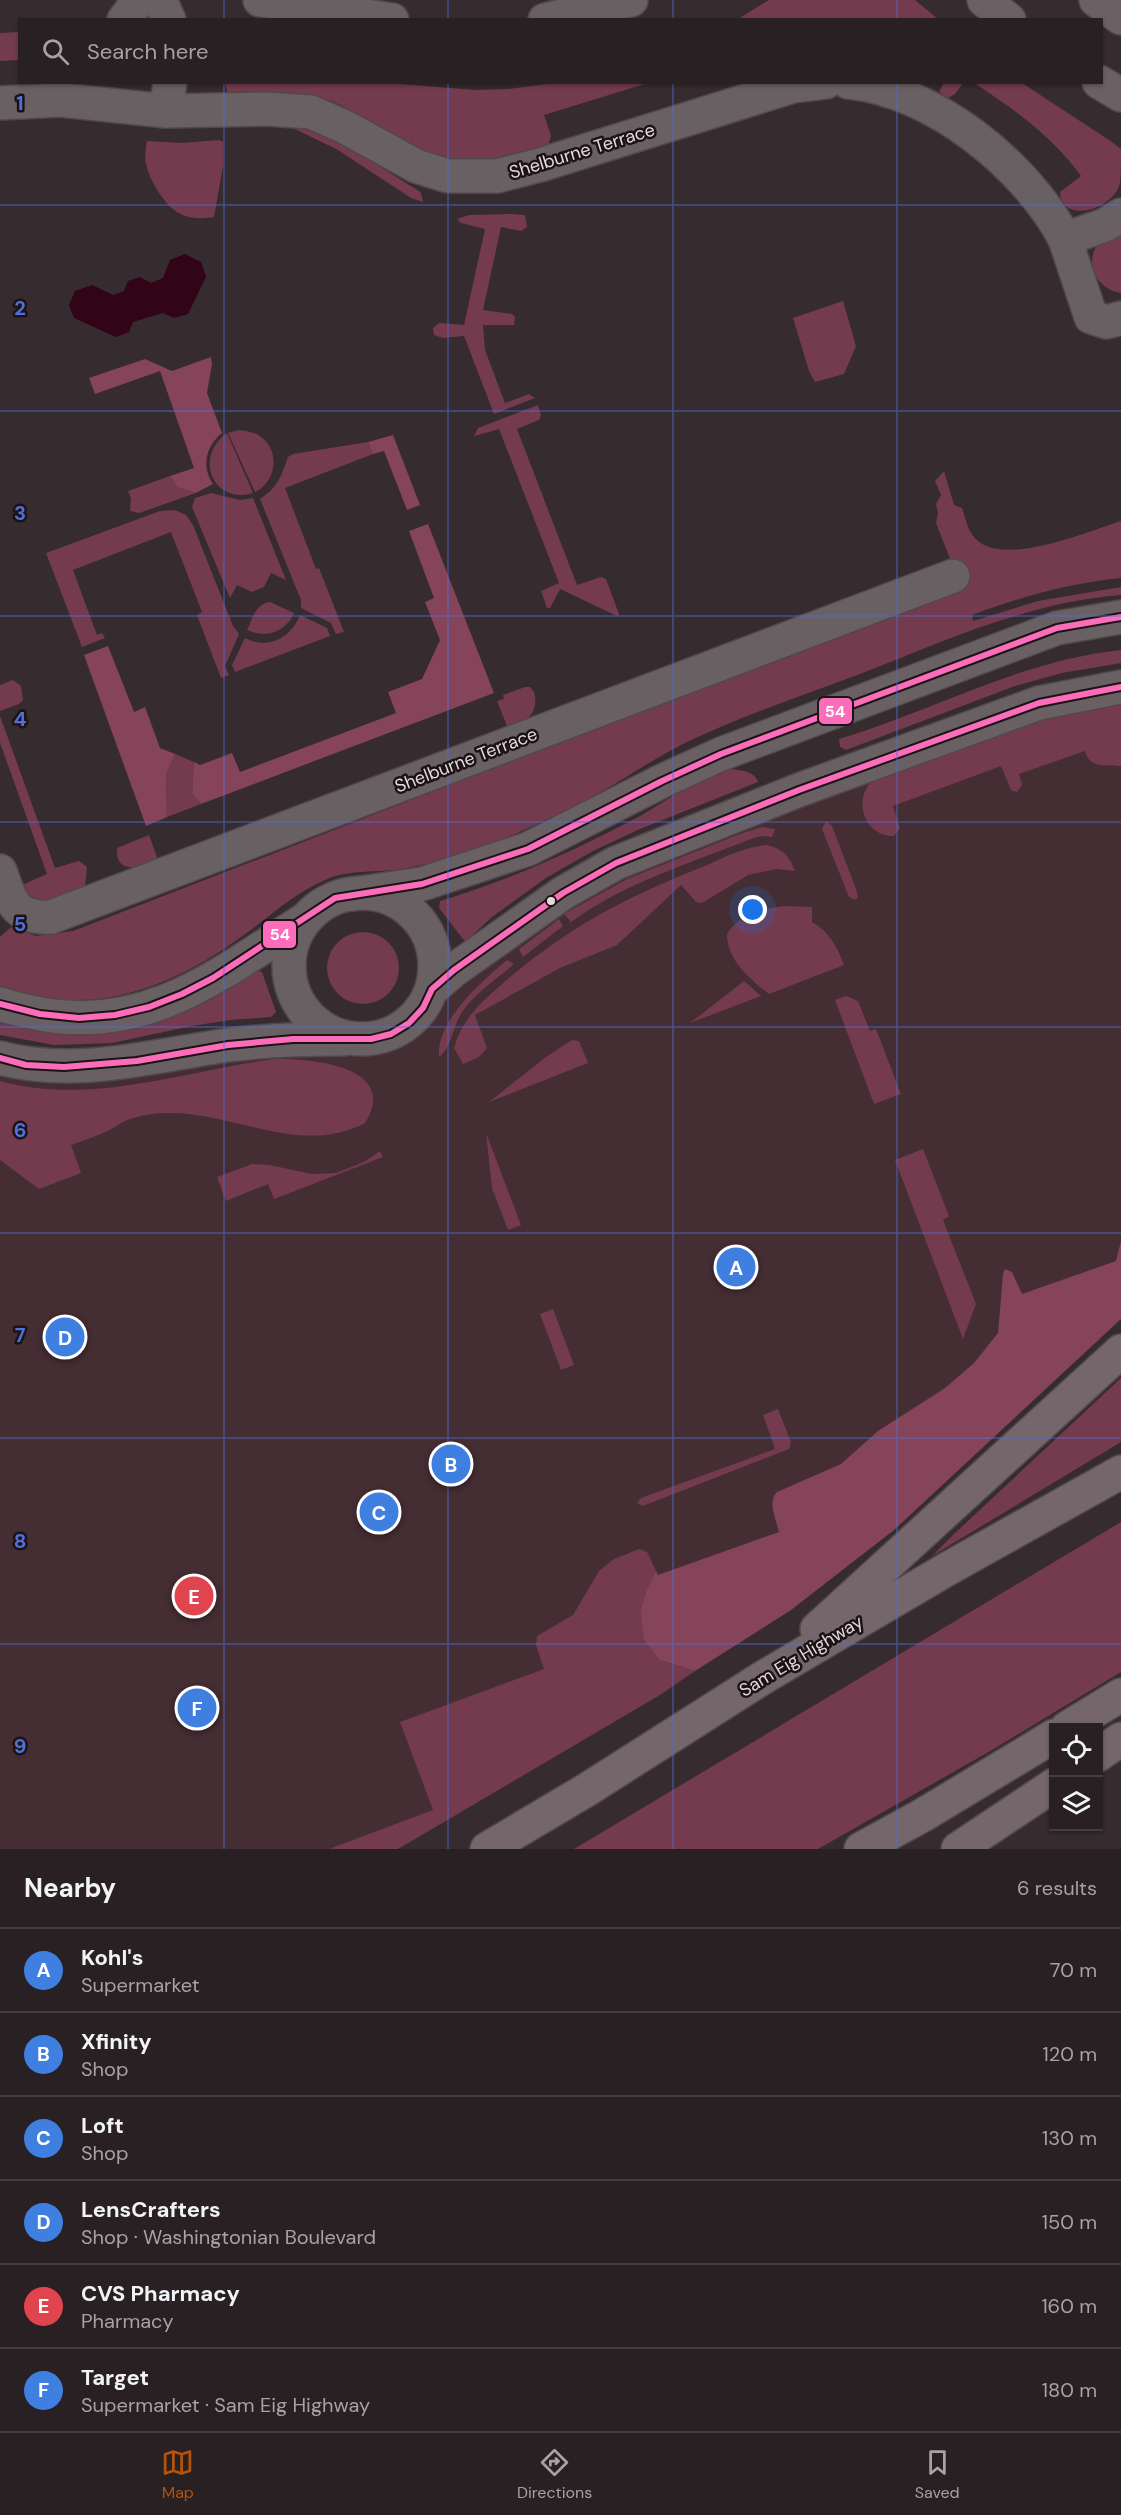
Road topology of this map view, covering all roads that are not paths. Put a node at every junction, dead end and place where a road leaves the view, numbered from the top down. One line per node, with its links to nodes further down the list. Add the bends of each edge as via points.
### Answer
1 (139, 0): 7 (street)
2 (160, 0): 8 (street)
3 (260, 0): 9 (street)
4 (631, 0): 10 (street)
5 (984, 0): 11 (main road)
6 (1096, 0): 12 (main road)
7 (126, 18)
8 (168, 18)
9 (379, 18)
10 (554, 18)
11 (1006, 18)
12 (1121, 18)
13 (810, 84): 18 (street, Shelburne Terrace, via 497,176 448,176 416,166 311,112)
14 (859, 84): 21 (street, via 910,97 937,110 990,149 1039,198)
15 (1102, 84): 17 (main road)
16 (109, 93): 18 (street, Shelburne Terrace); 19 (street, Shelburne Terrace)
17 (1121, 95)
18 (168, 97)
19 (0, 103)
20 (1121, 215): 21 (street)
21 (1065, 239): 22 (street, via 1091,317 1107,322)
22 (1121, 318)
23 (953, 576): 26 (street, Shelburne Terrace, via 51,916 32,918 17,908)
24 (1121, 617): 27 (street, via 1057,628 721,754 528,849 422,884)
25 (1121, 687): 29 (street, via 1039,703 799,790 616,863 563,893)
26 (0, 871)
27 (353, 894): 28 (street, via 335,898); 29 (street, via 389,898 419,920 435,953)
28 (306, 919): 30 (street, via 204,983 139,1011 62,1017); 31 (street, via 290,954 293,992 316,1023)
29 (432, 989): 31 (street, via 423,1008 409,1023 391,1034)
30 (0, 1004)
31 (351, 1039): 32 (street, via 228,1045 137,1061 64,1067 26,1065)
32 (0, 1058)
33 (1121, 1351): 35 (highway)
34 (1121, 1472): 35 (highway, Sam Eig Highway)
35 (764, 1677): 42 (highway, Sam Eig Highway)
36 (1121, 1695): 37 (highway)
37 (1075, 1723)
38 (1049, 1738): 43 (highway)
39 (1121, 1739): 40 (highway)
40 (1103, 1752)
41 (1049, 1788): 44 (highway)
42 (487, 1849)
43 (861, 1849)
44 (958, 1849)

